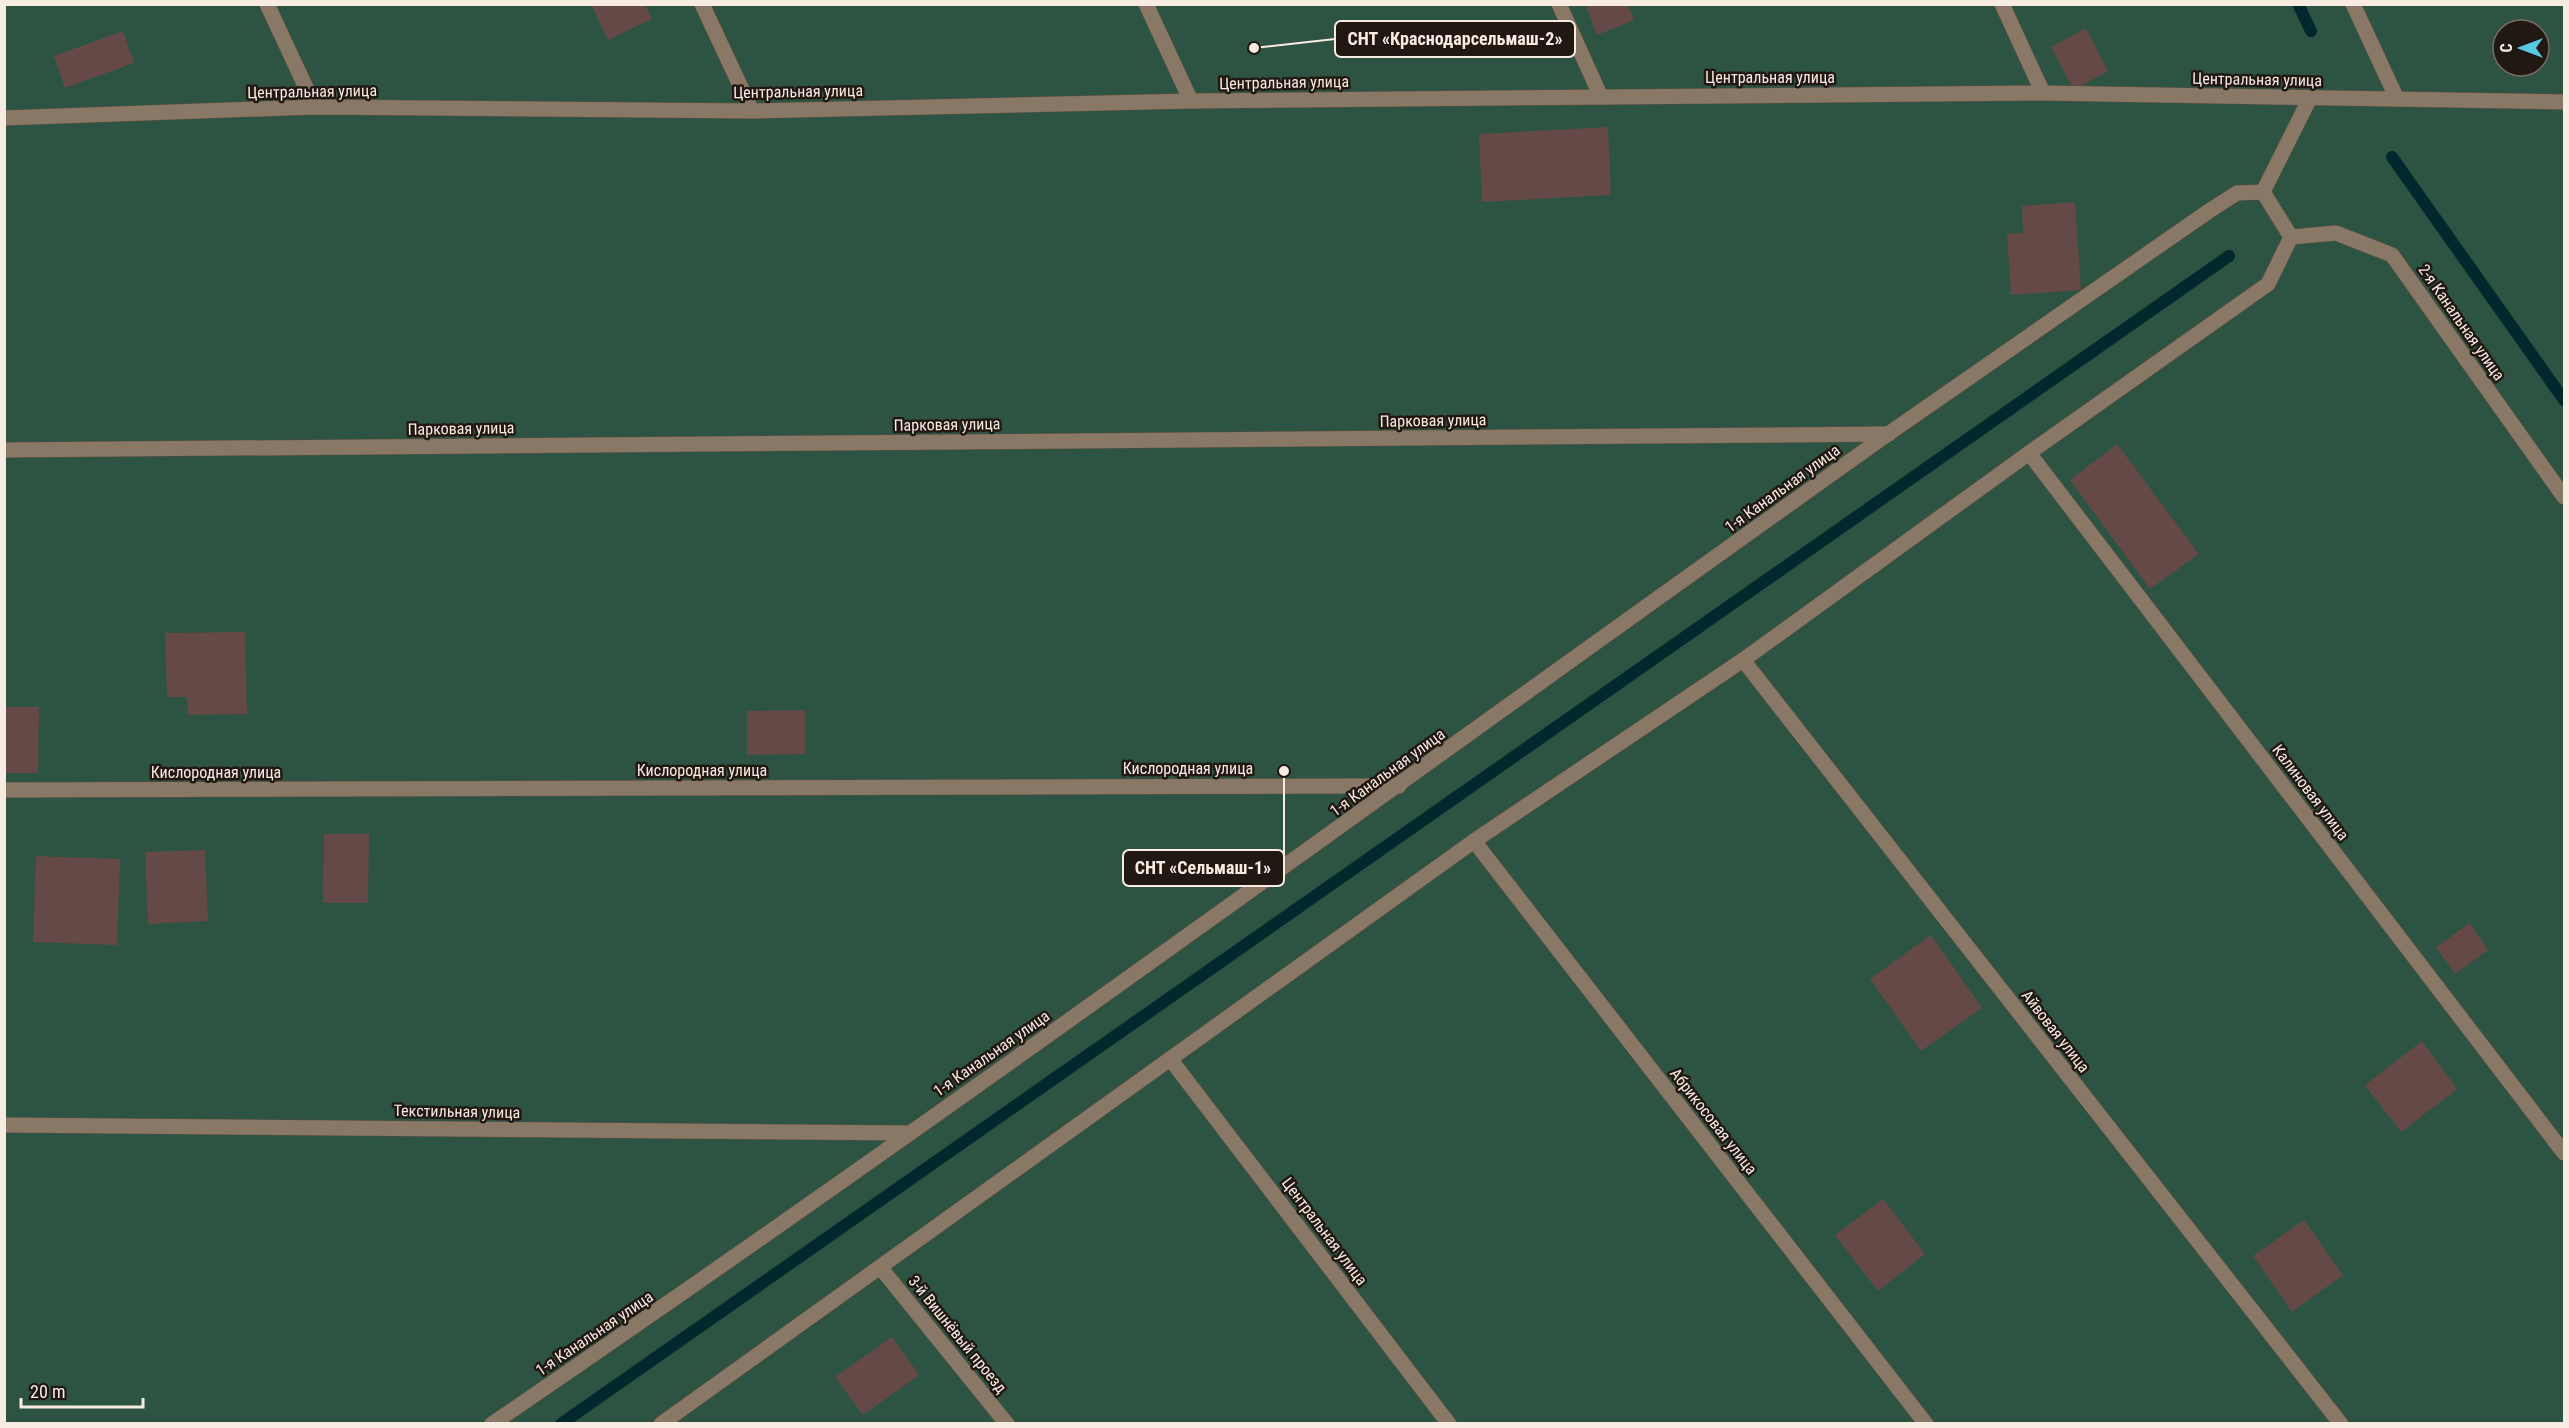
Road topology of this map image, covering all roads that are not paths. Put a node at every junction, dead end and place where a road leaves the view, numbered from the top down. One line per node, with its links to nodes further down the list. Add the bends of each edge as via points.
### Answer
1 (267, 4): 13 (street)
2 (702, 4): 14 (street)
3 (1146, 4): 11 (street)
4 (1559, 4): 8 (street)
5 (2002, 4): 7 (street)
6 (2353, 4): 10 (street)
7 (2043, 93): 8 (street, Центральная улица); 9 (street, Центральная улица)
8 (1601, 97): 11 (street, Центральная улица)
9 (2310, 98): 10 (street, Центральная улица); 16 (street)
10 (2397, 99): 12 (street, Центральная улица)
11 (1191, 101): 14 (street, Центральная улица)
12 (2565, 102)
13 (315, 108): 14 (street, Центральная улица); 15 (street, Центральная улица)
14 (752, 111)
15 (4, 118)
16 (2263, 192): 17 (street); 18 (street, 1-я Канальная улица, via 2237,193 2218,205)
17 (2291, 237): 20 (street, via 2268,284); 21 (street, 2-я Канальная улица, via 2336,233 2392,255)
18 (1889, 434): 19 (street, Парковая улица); 23 (street, 1-я Канальная улица)
19 (4, 450)
20 (2029, 453): 22 (street); 29 (street, Калиновая улица)
21 (2565, 497)
22 (1743, 660): 25 (street); 36 (street, Айвовая улица)
23 (1399, 786): 24 (street, Кислородная улица); 28 (street, 1-я Канальная улица)
24 (4, 790)
25 (1474, 842): 26 (street); 35 (street, Абрикосовая улица)
26 (1171, 1060): 30 (street); 34 (street, Центральная улица)
27 (4, 1125): 28 (street, Текстильная улица)
28 (910, 1133): 31 (street, 1-я Канальная улица)
29 (2565, 1153)
30 (880, 1267): 32 (street); 33 (street, 3-й Вишнёвый проезд)
31 (492, 1424)
32 (661, 1424)
33 (1007, 1424)
34 (1449, 1424)
35 (1926, 1424)
36 (2341, 1424)

